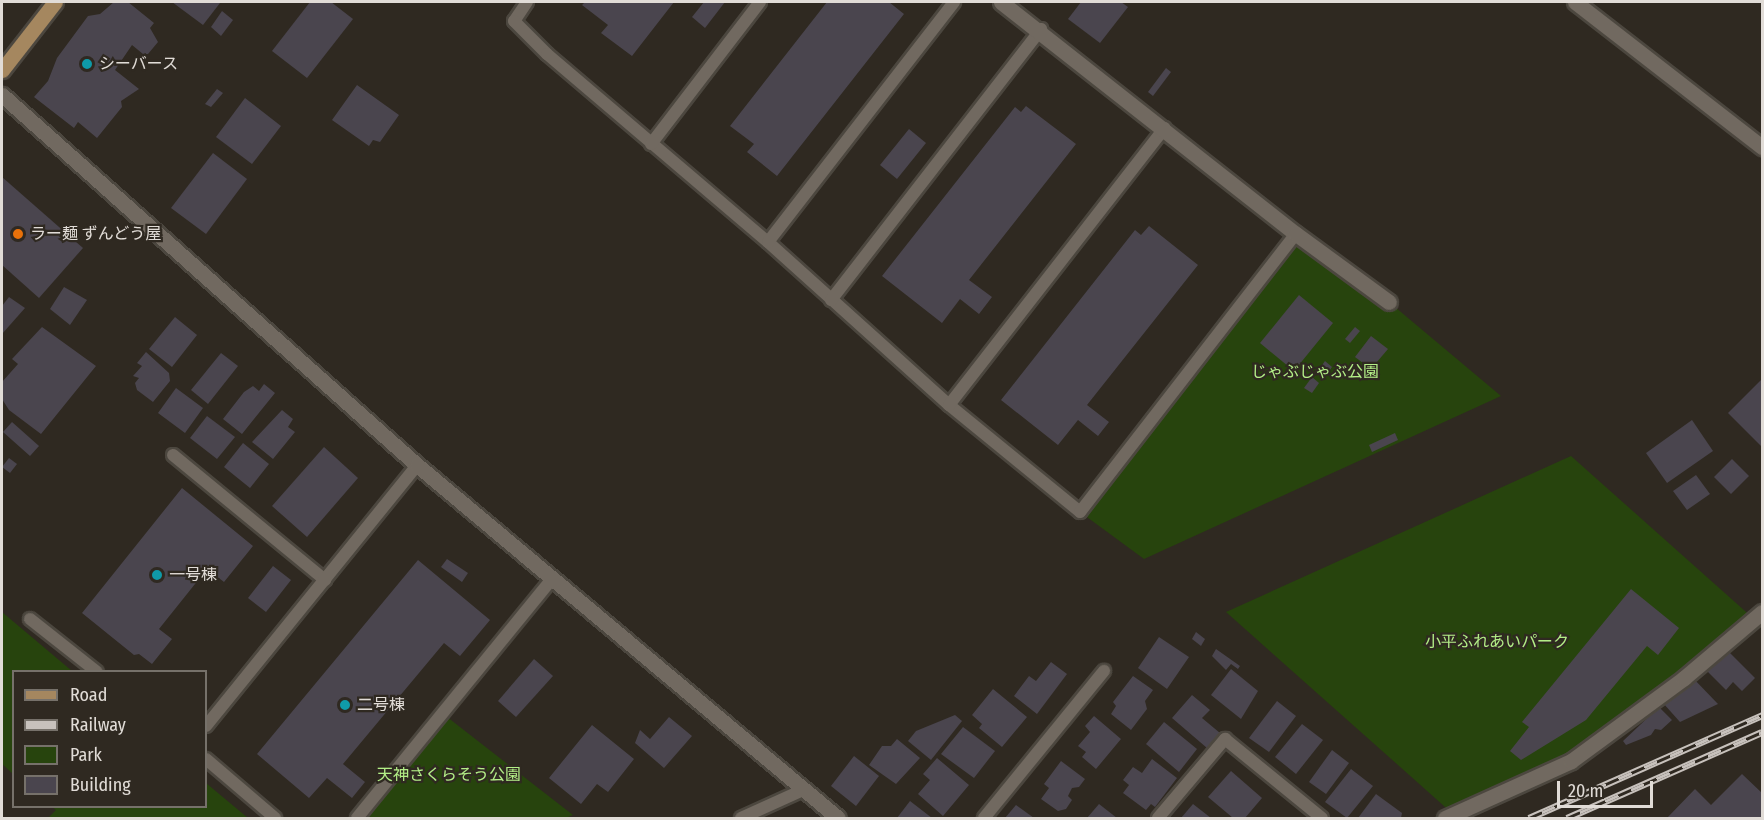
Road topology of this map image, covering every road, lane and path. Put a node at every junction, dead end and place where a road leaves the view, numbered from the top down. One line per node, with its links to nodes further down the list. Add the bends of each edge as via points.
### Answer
1 (55, 2): 8 (main road)
2 (527, 2): 11 (lane, via 514,21)
3 (760, 2): 11 (lane)
4 (954, 2): 14 (lane)
5 (1001, 2): 7 (street)
6 (1575, 2): 12 (street)
7 (1041, 29): 10 (street); 15 (lane)
8 (2, 70)
9 (2, 95): 19 (street)
10 (1165, 128): 13 (street); 17 (lane)
11 (651, 144): 14 (lane)
12 (1762, 147)
13 (1296, 234): 16 (street); 17 (lane, via 1080,512)
14 (768, 242): 15 (lane)
15 (831, 300): 17 (lane)
16 (1389, 302)
17 (949, 405)
18 (173, 455): 21 (lane)
19 (417, 465): 20 (street); 21 (lane)
20 (553, 578): 28 (street); 30 (lane)
21 (325, 580): 26 (lane)
22 (1762, 612): 36 (street, via 1684,678 1571,761)
23 (30, 619): 24 (lane)
24 (94, 670)
25 (1104, 671): 33 (lane)
26 (207, 725)
27 (207, 760): 29 (lane)
28 (803, 790): 31 (lane); 32 (street)
29 (275, 819)
30 (357, 819)
31 (741, 819)
32 (838, 819)
33 (984, 819)
34 (1158, 819): 35 (lane, via 1225,739)
35 (1322, 819)
36 (1445, 819)

